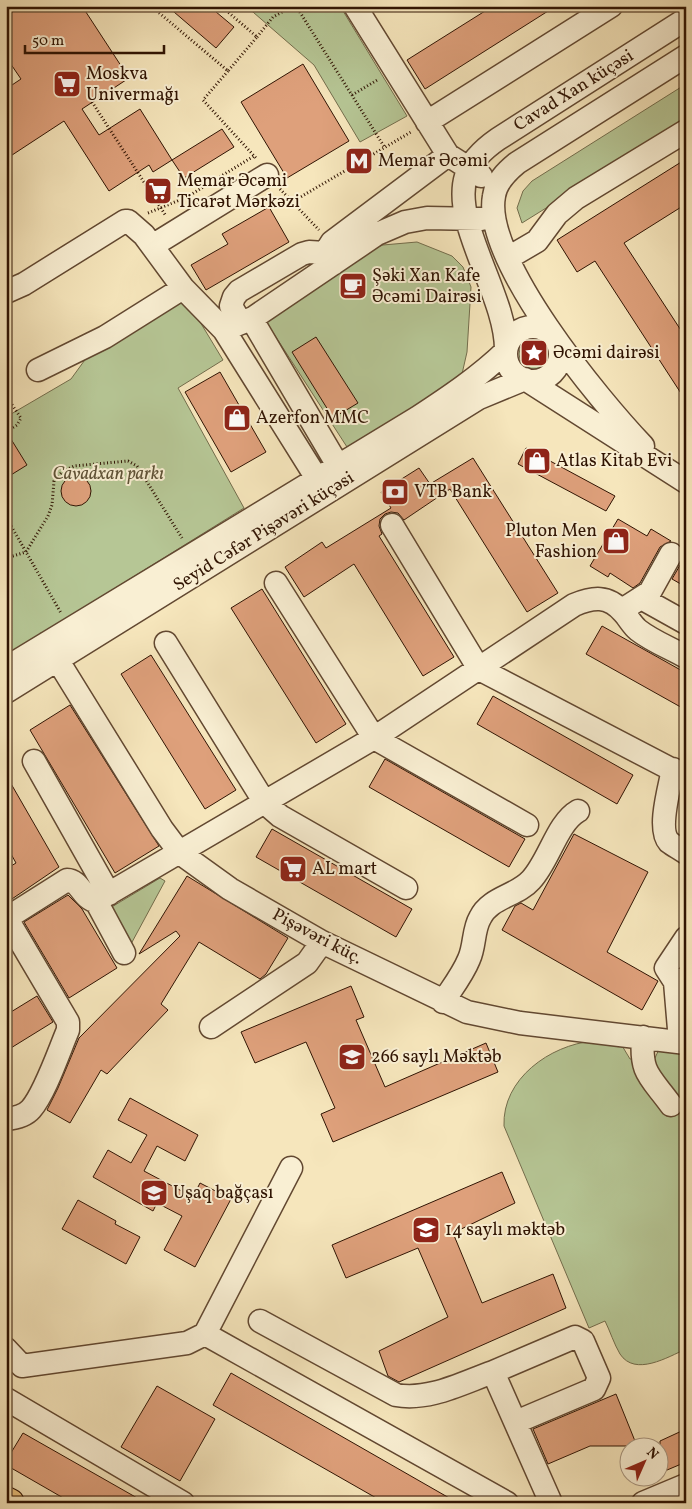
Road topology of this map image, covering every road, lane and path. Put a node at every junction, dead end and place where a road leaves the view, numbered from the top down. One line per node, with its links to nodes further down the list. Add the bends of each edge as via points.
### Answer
1 (151, 6): 7 (path, via 228,71)
2 (221, 6): 7 (path)
3 (295, 6): 7 (path, via 274,18); 10 (path)
4 (355, 6): 9 (street)
5 (611, 6): 12 (street)
6 (686, 20): 17 (street, Cavad Xan küçəsi, via 498,139 480,154)
7 (257, 37)
8 (686, 56): 19 (street, Cavad Xan küçəsi, via 517,163)
9 (394, 70): 10 (path); 12 (street)
10 (352, 95): 14 (path)
11 (92, 102): 21 (path)
12 (427, 122): 14 (path); 15 (street)
13 (686, 131): 28 (street, via 576,198 557,214 537,241)
14 (385, 148): 20 (path)
15 (448, 155): 17 (street); 27 (street, via 332,242)
16 (254, 156): 21 (path)
17 (469, 170): 19 (street); 22 (street, via 464,188)
18 (268, 176): 25 (street)
19 (497, 185): 23 (street)
20 (292, 202)
21 (161, 208): 24 (path); 25 (path)
22 (468, 219): 23 (street); 27 (street, via 427,218 405,222); 33 (street, via 500,308)
23 (494, 219): 28 (street)
24 (128, 221): 26 (street); 30 (street)
25 (176, 231): 26 (street)
26 (152, 246): 29 (street)
27 (329, 258): 31 (street); 31 (street, via 302,254 239,291 231,306)
28 (508, 258): 32 (street)
29 (183, 288): 31 (street); 34 (street, via 105,337)
30 (6, 292)
31 (239, 323): 37 (street, via 254,323); 39 (street)
32 (557, 342): 33 (street, via 545,330 528,327 513,335); 35 (street, via 559,359 550,374 542,379); 42 (street, via 614,414)
33 (506, 351): 35 (street, via 512,371); 40 (street, Seyid Cəfər Pişəvəri küçəsi, via 455,394)
34 (38, 370)
35 (525, 379): 42 (street); 55 (street, Seyid Cəfər Pişəvəri küçəsi, via 479,398)
36 (6, 396): 38 (path, via 21,418)
37 (318, 431): 39 (street, via 311,448); 40 (street)
38 (6, 432)
39 (295, 444): 41 (street)
40 (337, 464): 41 (street, Seyid Cəfər Pişəvəri küçəsi)
41 (316, 477): 46 (street, Seyid Cəfər Pişəvəri küçəsi)
42 (677, 477)
43 (6, 517): 45 (path)
44 (392, 525): 58 (street)
45 (26, 552): 46 (path, via 48,516 54,481 62,472 74,466 128,461 137,466); 48 (path); 53 (path)
46 (192, 553): 53 (street, Seyid Cəfər Pişəvəri küçəsi)
47 (670, 554): 50 (street, via 650,592)
48 (6, 558)
49 (276, 583): 60 (street)
50 (643, 598): 51 (street); 52 (street)
51 (622, 610): 56 (street, via 635,628 647,637); 58 (street, via 610,601 590,598 574,605)
52 (686, 623)
53 (70, 628): 55 (street, Seyid Cəfər Pişəvəri küçəsi)
54 (166, 643): 63 (street)
55 (52, 652): 57 (street, Seyid Cəfər Pişəvəri küçəsi); 59 (street, Seyid Cəfər Pişəvəri küçəsi); 66 (street, Pişəvəri küç.)
56 (686, 657)
57 (6, 668)
58 (479, 669): 60 (street); 62 (street)
59 (6, 692)
60 (374, 738): 63 (street); 65 (street)
61 (34, 761): 69 (street)
62 (679, 773): 67 (street, via 663,822 668,841)
63 (265, 803): 66 (street); 68 (street, via 280,816)
64 (578, 811): 74 (street, via 568,816 532,879 488,907 479,918 469,959)
65 (527, 825)
66 (180, 853): 69 (street); 72 (street, Pişəvəri küç., via 230,889)
67 (686, 853)
68 (406, 888)
69 (103, 897): 70 (street, via 89,899 75,883 67,880); 73 (street)
70 (7, 918): 79 (street, via 68,1022 68,1030 31,1109 20,1117)
71 (686, 938): 77 (street, via 666,968 675,982)
72 (322, 942): 74 (street, Pişəvəri küç.); 75 (street, via 307,963)
73 (124, 954)
74 (443, 1002): 76 (street, Pişəvəri küç., via 484,1017)
75 (211, 1027)
76 (643, 1037): 77 (street, Pişəvəri küç.); 78 (street, via 643,1068)
77 (683, 1042)
78 (671, 1104)
79 (6, 1119)
80 (291, 1168): 82 (street)
81 (260, 1321): 85 (street, via 396,1395 412,1398 432,1394)
82 (205, 1334): 84 (street, via 187,1343); 92 (street)
83 (6, 1349): 84 (street)
84 (14, 1372)
85 (493, 1372): 87 (street); 87 (street, via 575,1337 583,1341 599,1378 594,1389)
86 (6, 1399): 91 (street)
87 (516, 1422): 93 (street)
88 (686, 1485): 94 (street)
89 (6, 1500): 90 (main road)
90 (10, 1503)
91 (183, 1503)
92 (507, 1503)
93 (551, 1503)
94 (643, 1503)

